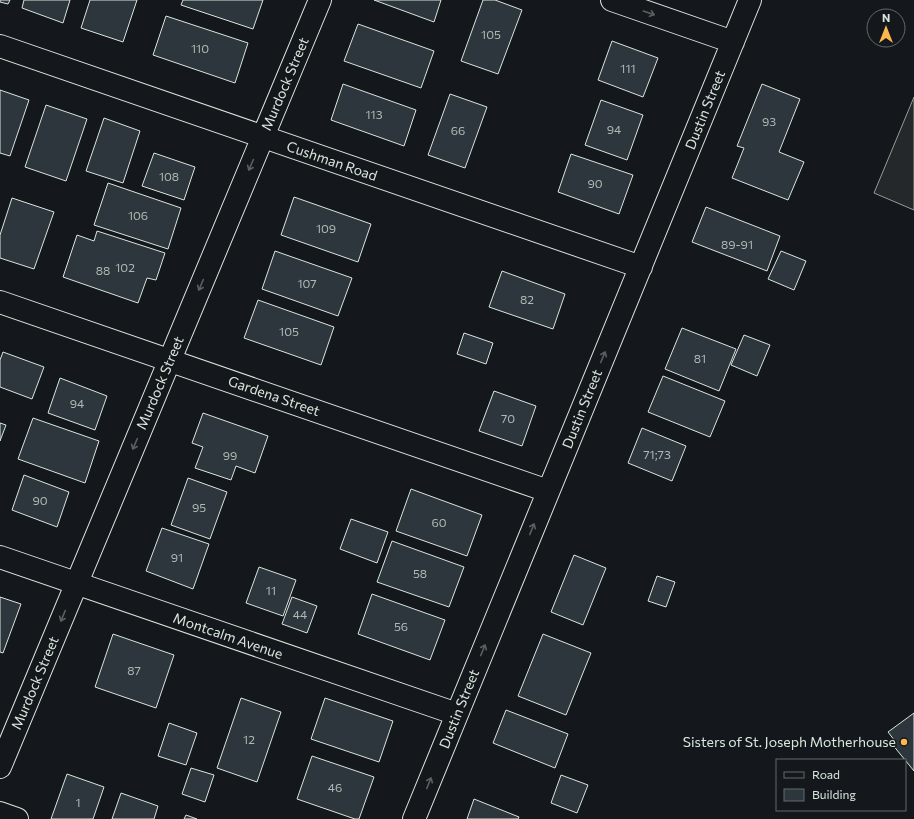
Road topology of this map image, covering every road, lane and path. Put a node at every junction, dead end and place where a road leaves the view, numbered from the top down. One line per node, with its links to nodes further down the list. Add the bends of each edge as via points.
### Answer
1 (320, 0): 6 (street, Murdock Street)
2 (612, 0): 4 (street, one-way to 4)
3 (750, 0): 4 (street, Dustin Street)
4 (733, 42): 7 (street, Dustin Street)
5 (0, 46): 6 (street, Cushman Road)
6 (263, 137): 7 (street, Cushman Road); 9 (street, Murdock Street, one-way to 9)
7 (641, 267): 10 (street, Dustin Street, one-way to 7)
8 (0, 302): 9 (street, Gardena Street)
9 (169, 360): 10 (street, Gardena Street); 12 (street, Murdock Street, one-way to 12)
10 (548, 491): 13 (street, Dustin Street, one-way to 10)
11 (0, 557): 12 (street, Montcalm Avenue)
12 (77, 583): 13 (street, Montcalm Avenue); 14 (street, Murdock Street, one-way to 14)
13 (457, 714): 17 (street, Dustin Street, one-way to 13)
14 (0, 767)
15 (0, 813): 16 (street)
16 (17, 819)
17 (414, 819)

